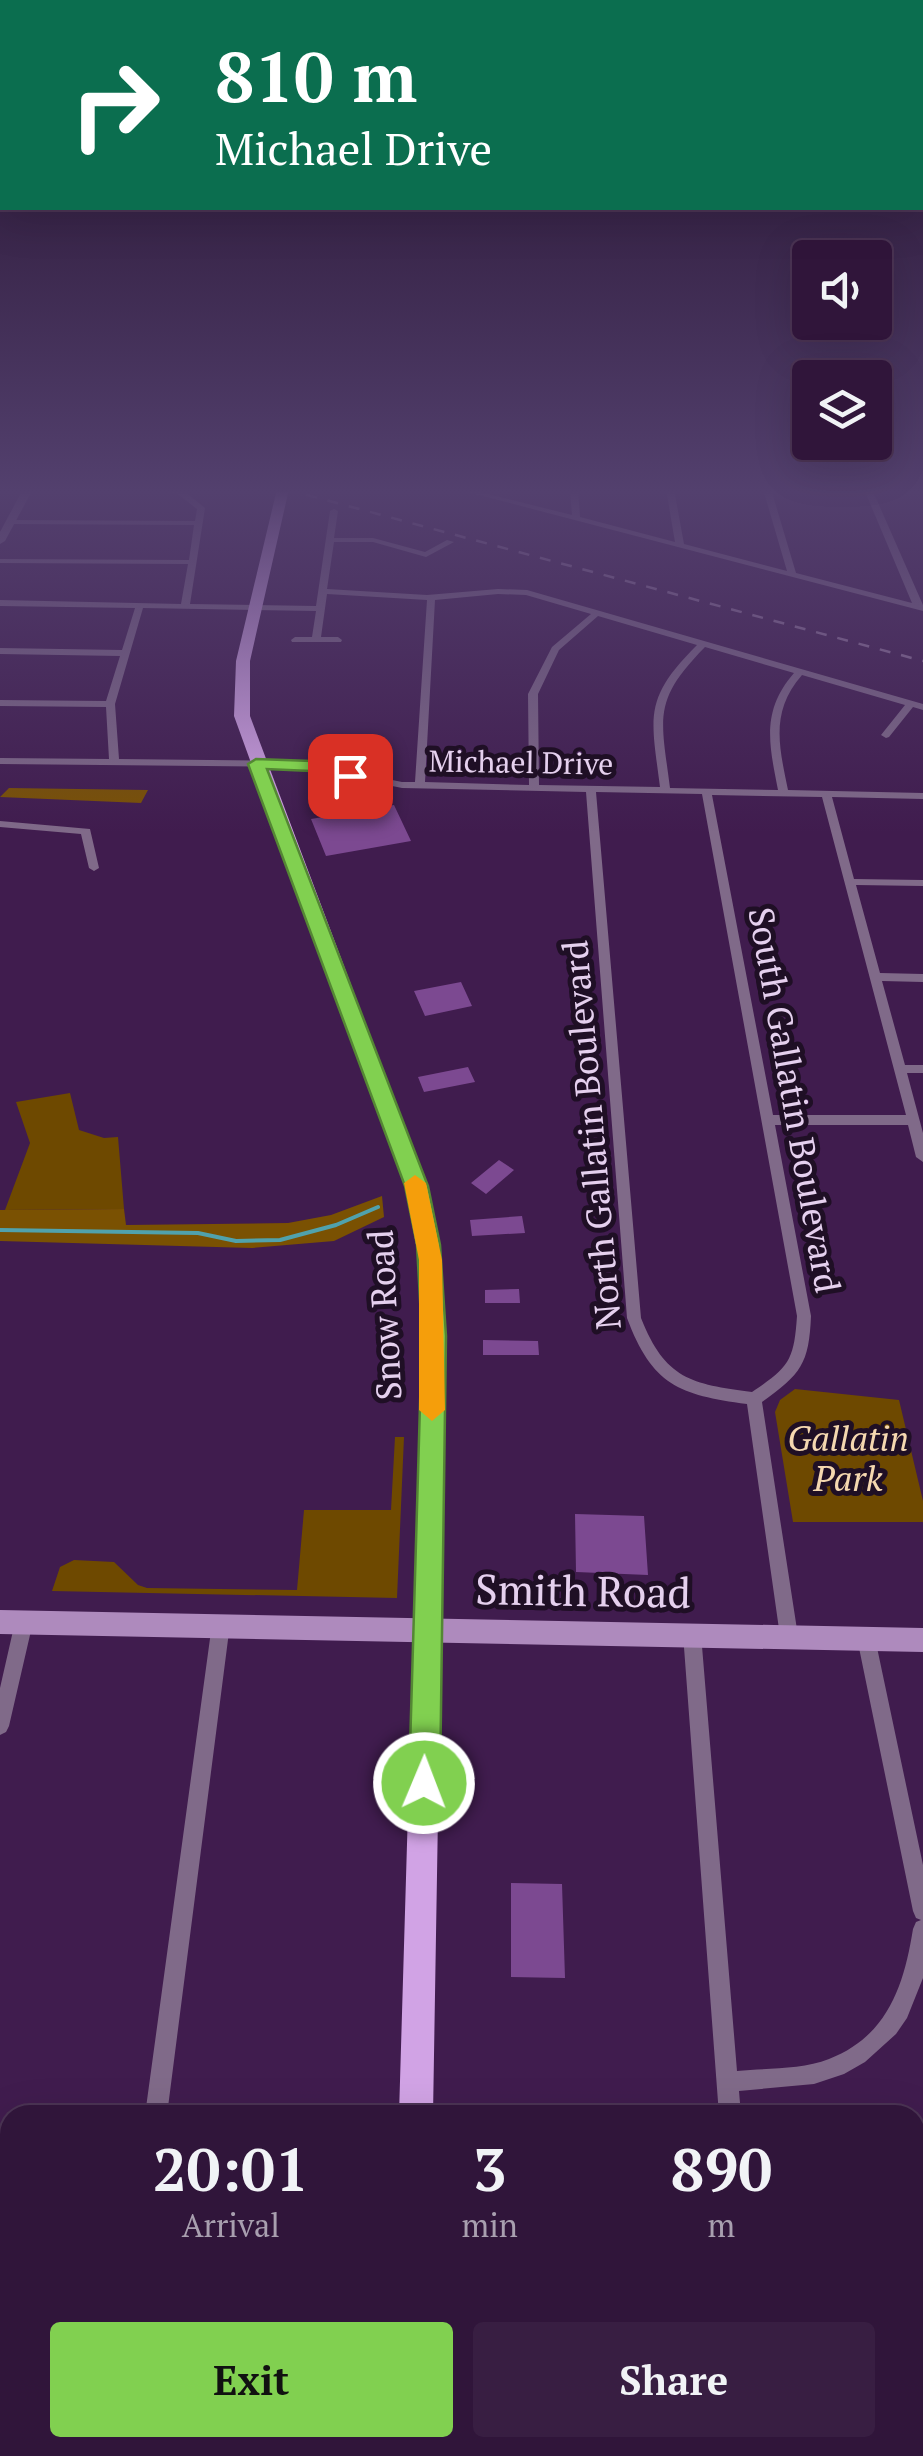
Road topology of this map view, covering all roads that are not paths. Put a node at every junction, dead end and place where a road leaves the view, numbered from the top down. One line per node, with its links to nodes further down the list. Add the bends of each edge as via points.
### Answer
1 (0, 604): 6 (street)
2 (255, 604): 8 (main road, Snow Road)
3 (320, 604): 9 (street)
4 (431, 604): 25 (street)
5 (558, 604): 10 (street)
6 (140, 605): 7 (street); 16 (street)
7 (185, 606): 8 (street)
8 (254, 607): 9 (street); 24 (main road, Snow Road, via 240,698)
9 (319, 607): 12 (street)
10 (597, 614): 14 (street); 26 (street, via 555,649 534,694)
11 (295, 640): 12 (street)
12 (316, 640): 13 (street)
13 (338, 640)
14 (704, 643): 17 (street); 28 (street, via 670,676 656,707)
15 (0, 652): 16 (street)
16 (125, 652): 19 (street)
17 (800, 671): 20 (street); 30 (street, via 784,687 771,725)
18 (0, 703): 19 (street)
19 (110, 704): 23 (street)
20 (917, 705): 21 (street)
21 (886, 735)
22 (0, 760): 23 (street, Michael Drive)
23 (114, 761): 24 (street, Michael Drive)
24 (256, 764): 25 (street, Michael Drive, via 312,766 373,783); 47 (main road, Snow Road, via 422,1210 434,1336)
25 (420, 786): 26 (street, Michael Drive)
26 (534, 787): 27 (street, Michael Drive)
27 (591, 789): 28 (street, Michael Drive); 44 (street, North Gallatin Boulevard, via 634,1318 645,1353 676,1383)
28 (665, 790): 29 (street, Michael Drive)
29 (706, 791): 30 (street, Michael Drive); 41 (street, South Gallatin Boulevard)
30 (784, 793): 31 (street, Michael Drive)
31 (826, 794): 32 (street, Michael Drive); 35 (street)
32 (923, 796)
33 (2, 828): 34 (street, via 86,831)
34 (94, 868)
35 (851, 882): 36 (street); 37 (street)
36 (923, 883)
37 (875, 977): 38 (street); 39 (street)
38 (923, 978)
39 (902, 1068): 40 (street); 42 (street)
40 (923, 1069)
41 (769, 1120): 42 (street); 44 (street, South Gallatin Boulevard, via 804,1316 802,1356)
42 (914, 1120): 43 (street)
43 (923, 1157)
44 (754, 1399): 49 (street)
45 (12, 1622): 46 (main road, Smith Road); 52 (street)
46 (221, 1623): 47 (main road, Smith Road); 56 (street)
47 (429, 1627): 48 (main road, Smith Road); 57 (main road, Snow Road)
48 (692, 1634): 49 (main road, Smith Road); 55 (street)
49 (789, 1636): 50 (main road, Smith Road)
50 (866, 1638): 51 (main road, Smith Road); 53 (street)
51 (923, 1640)
52 (0, 1726)
53 (923, 1911)
54 (923, 1929): 55 (street, via 916,1982 888,2030 834,2069)
55 (728, 2082): 58 (street)
56 (157, 2105)
57 (416, 2105)
58 (729, 2105)

